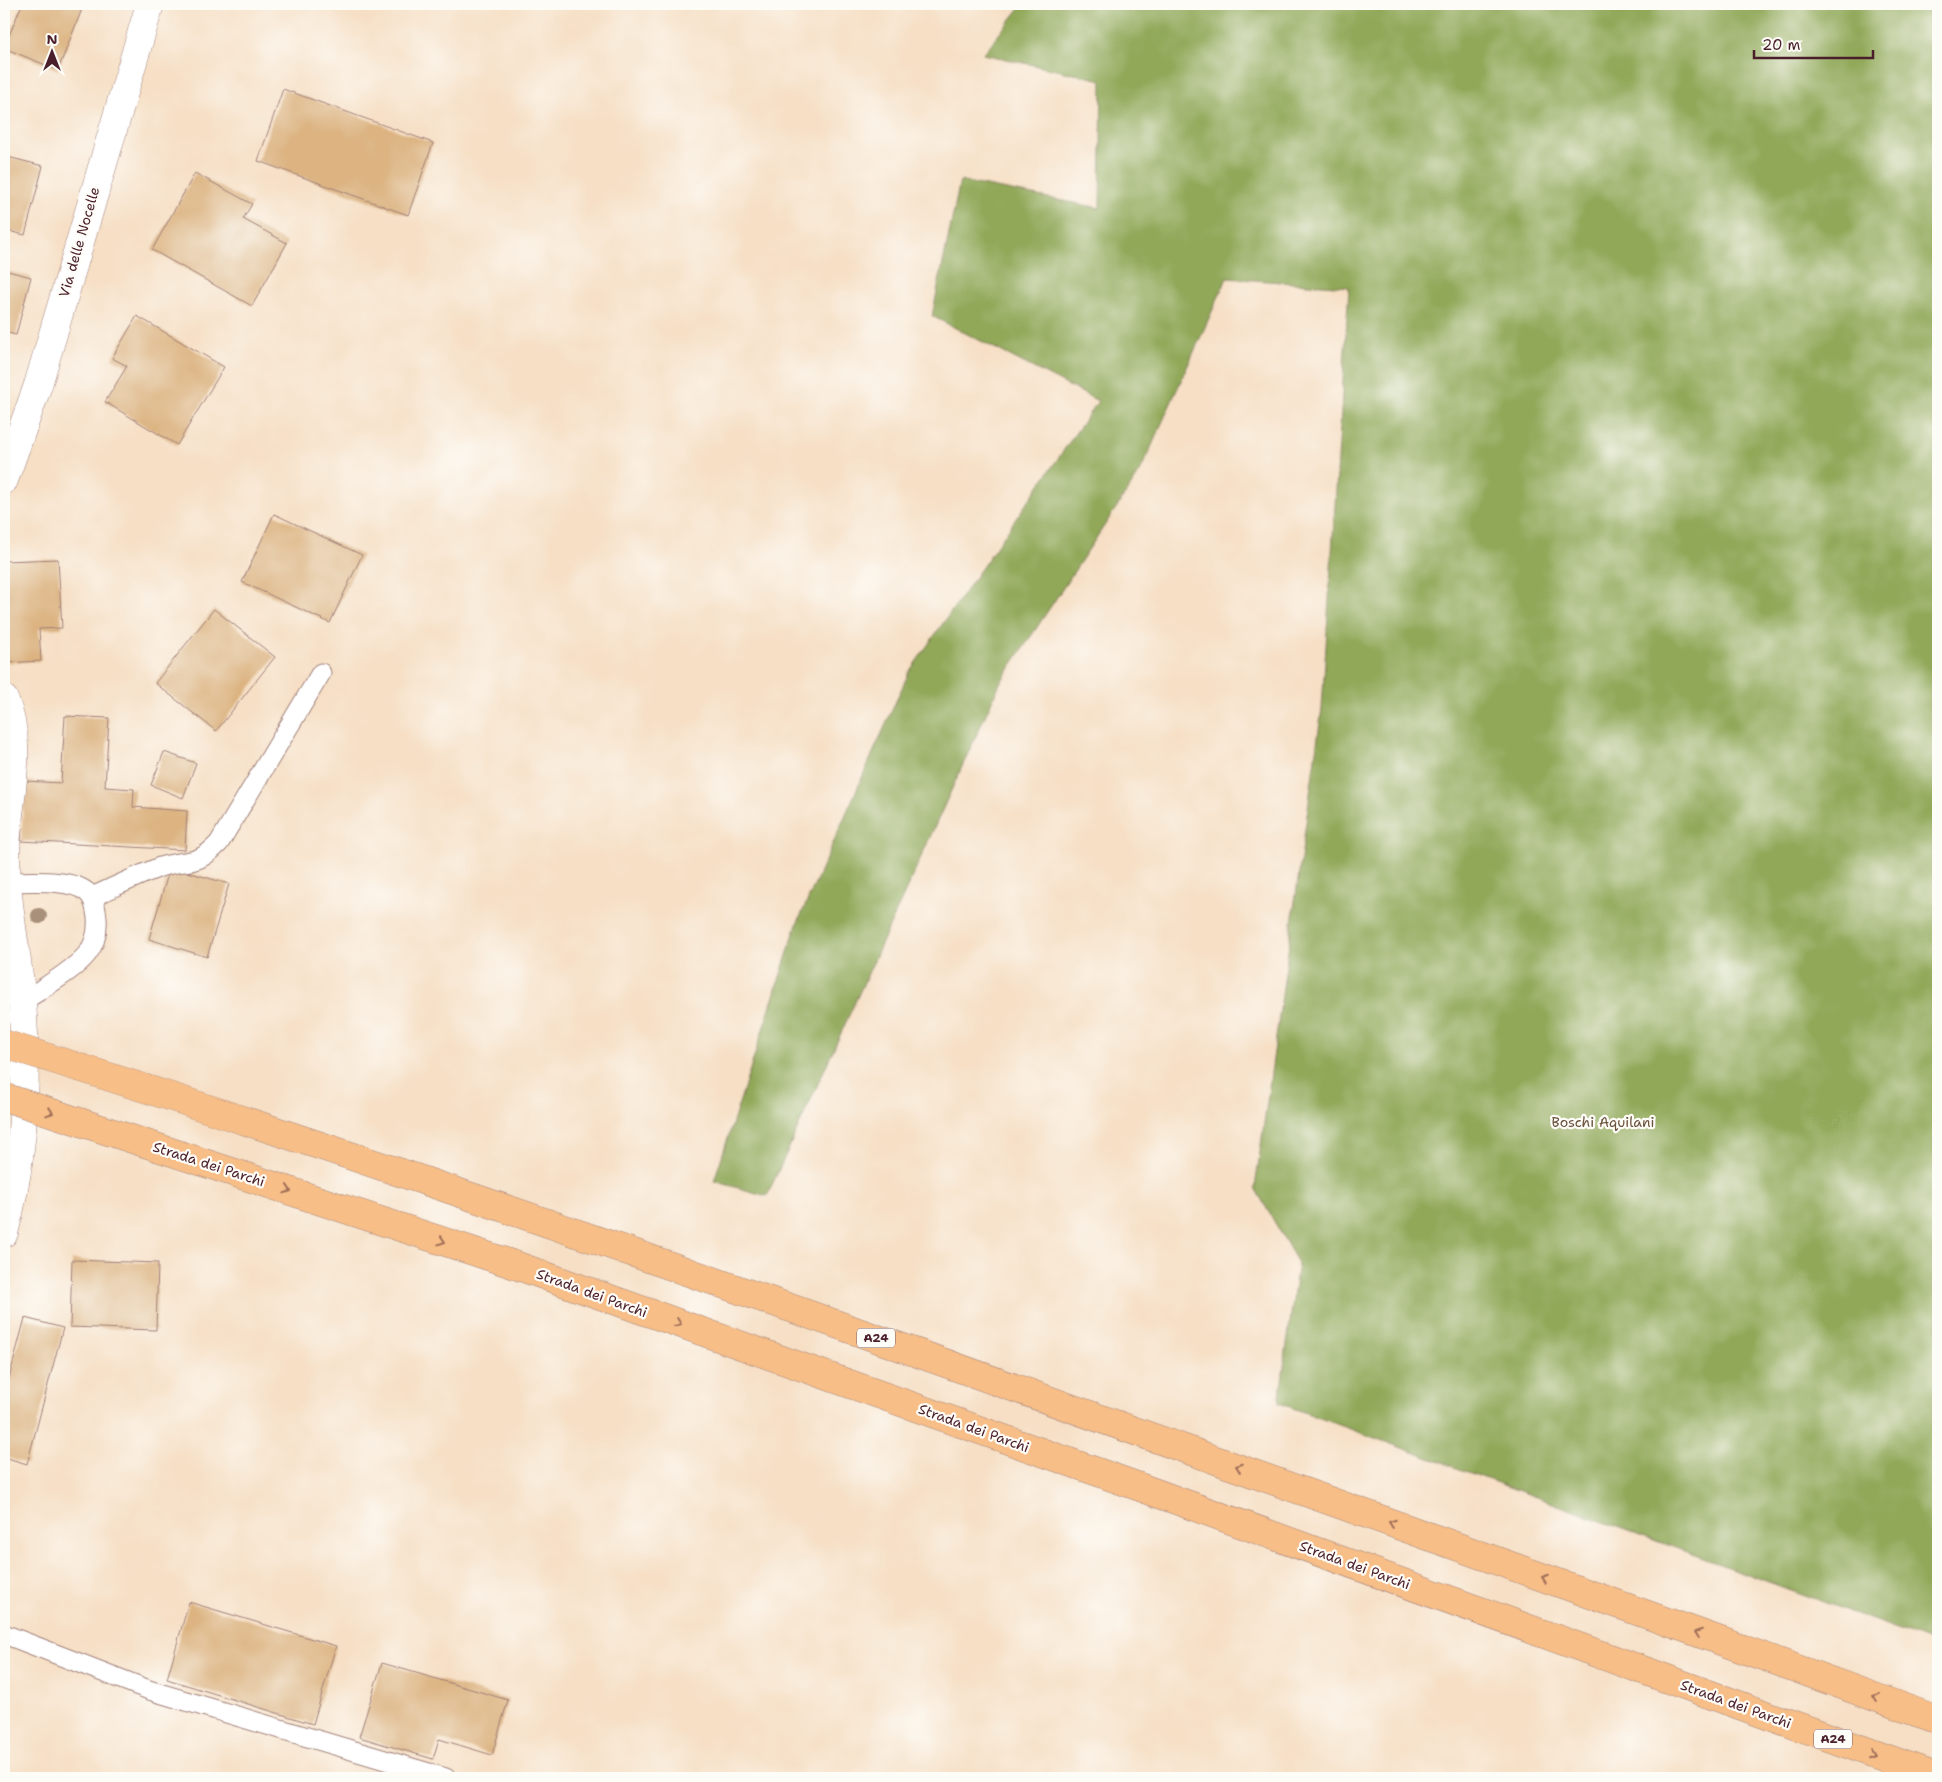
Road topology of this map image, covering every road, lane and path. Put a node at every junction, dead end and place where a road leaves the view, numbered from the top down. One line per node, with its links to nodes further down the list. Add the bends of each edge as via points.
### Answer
1 (150, 4): 2 (street, Via delle Nocelle, via 38,384)
2 (6, 464)
3 (321, 674): 6 (lane, via 211,852 193,861 160,867)
4 (4, 699): 5 (street, via 15,741 7,825)
5 (7, 882): 6 (lane, via 73,885 88,892); 7 (street)
6 (92, 898): 7 (lane, via 97,927 86,955 39,991)
7 (21, 998): 10 (street, via 24,1109 16,1181)
8 (4, 1044): 12 (highway, A24, one-way to 8, bridge, via 1156,1437 533,1217)
9 (4, 1097): 13 (highway, Strada dei Parchi / A24, one-way to 13, bridge, via 515,1265 1127,1482)
10 (4, 1233)
11 (4, 1634): 14 (lane, via 150,1690)
12 (1938, 1720)
13 (1938, 1777)
14 (446, 1778)

